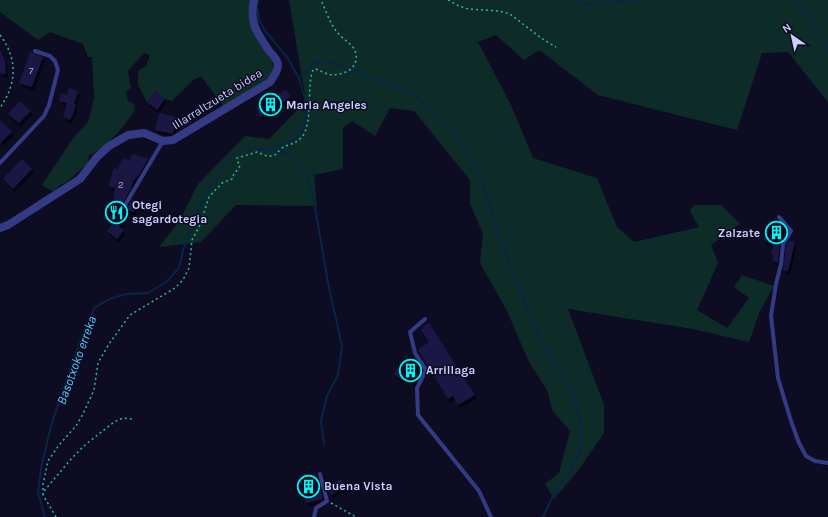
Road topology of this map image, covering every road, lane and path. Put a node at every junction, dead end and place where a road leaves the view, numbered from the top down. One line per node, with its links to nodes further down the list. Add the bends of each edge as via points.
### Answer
1 (254, 0): 8 (street, Illarraltzueta bidea, via 252,21 278,65 276,74 270,82 188,132 173,140)
2 (321, 0): 17 (path, via 333,26 354,49 355,64 349,71 337,75 313,70 308,118 300,139 272,156 257,152 237,158 240,166 232,179 222,183 209,197 200,226 192,240 189,268 183,280 175,288 130,315 98,363 94,390 83,414 48,461)
3 (448, 0): 5 (path, via 468,9 510,14 540,38)
4 (0, 34): 7 (path, via 7,44 13,62 10,93)
5 (556, 46)
6 (35, 51): 9 (lane, via 50,56 58,70 49,106 44,116)
7 (0, 108)
8 (163, 141): 10 (lane); 12 (street, Illarraltzueta bidea, via 144,133 128,135 97,157 80,179)
9 (0, 163)
10 (125, 205)
11 (779, 217): 15 (lane, via 791,231 783,244 771,316 778,378 791,421 806,456 815,461)
12 (0, 228)
13 (425, 320): 22 (lane, via 410,332 415,353 426,370 417,388 418,415 479,491)
14 (132, 419): 17 (path, via 123,418 114,422 85,445)
15 (828, 463)
16 (320, 474): 18 (lane)
17 (43, 495): 19 (path)
18 (327, 501): 20 (lane, via 316,508); 21 (path)
19 (56, 517)
20 (314, 517)
21 (356, 517)
22 (491, 517)

